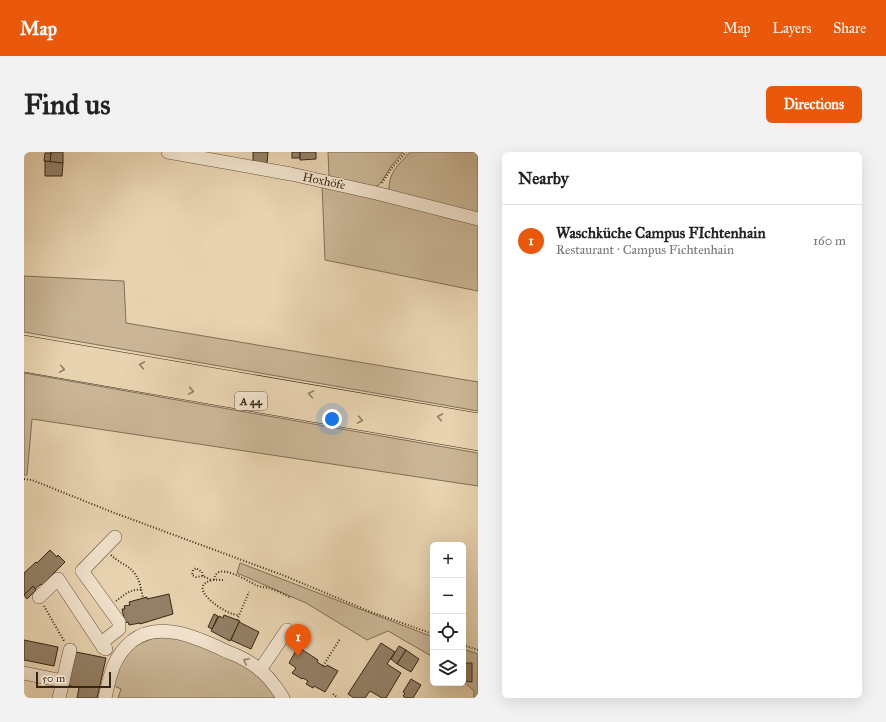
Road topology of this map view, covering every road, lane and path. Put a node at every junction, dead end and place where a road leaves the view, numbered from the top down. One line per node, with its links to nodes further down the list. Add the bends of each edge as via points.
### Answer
1 (168, 152): 3 (street, Hoxhöfe, via 291,174)
2 (406, 152): 3 (path, via 387,174)
3 (376, 193): 4 (street, Hoxhöfe)
4 (478, 219)
5 (24, 345): 7 (highway, A 44, one-way to 5)
6 (24, 362): 8 (highway, A 44, one-way to 8)
7 (478, 423)
8 (478, 441)
9 (24, 479): 25 (path)
10 (115, 538): 11 (street)
11 (104, 548): 16 (path, via 133,570); 21 (street, via 82,571)
12 (203, 576): 12 (path, via 192,575 192,570 199,569); 13 (path)
13 (211, 580): 14 (path); 22 (path, via 204,585 203,590 208,599 234,615)
14 (214, 580): 15 (path); 20 (path, via 216,573 226,572)
15 (223, 580)
16 (142, 590): 19 (path); 21 (path, via 130,591)
17 (249, 592): 22 (path)
18 (39, 597): 28 (street, via 58,579); 29 (path)
19 (144, 598)
20 (291, 598)
21 (108, 607): 28 (street, via 119,622 119,629 105,640)
22 (239, 614): 23 (path)
23 (237, 620)
24 (287, 630): 33 (street)
25 (430, 633)
26 (340, 639): 32 (path)
27 (466, 646): 30 (path)
28 (103, 647): 31 (street)
29 (70, 650): 35 (street)
30 (478, 650)
31 (118, 656): 33 (street, one-way to 31, via 252,663 203,640 165,631 150,632 133,641); 38 (street, via 111,670)
32 (323, 666)
33 (260, 670): 39 (street)
34 (24, 673): 35 (street)
35 (63, 681): 37 (street)
36 (333, 694): 40 (path)
37 (59, 698)
38 (105, 698)
39 (283, 698)
40 (338, 698)

